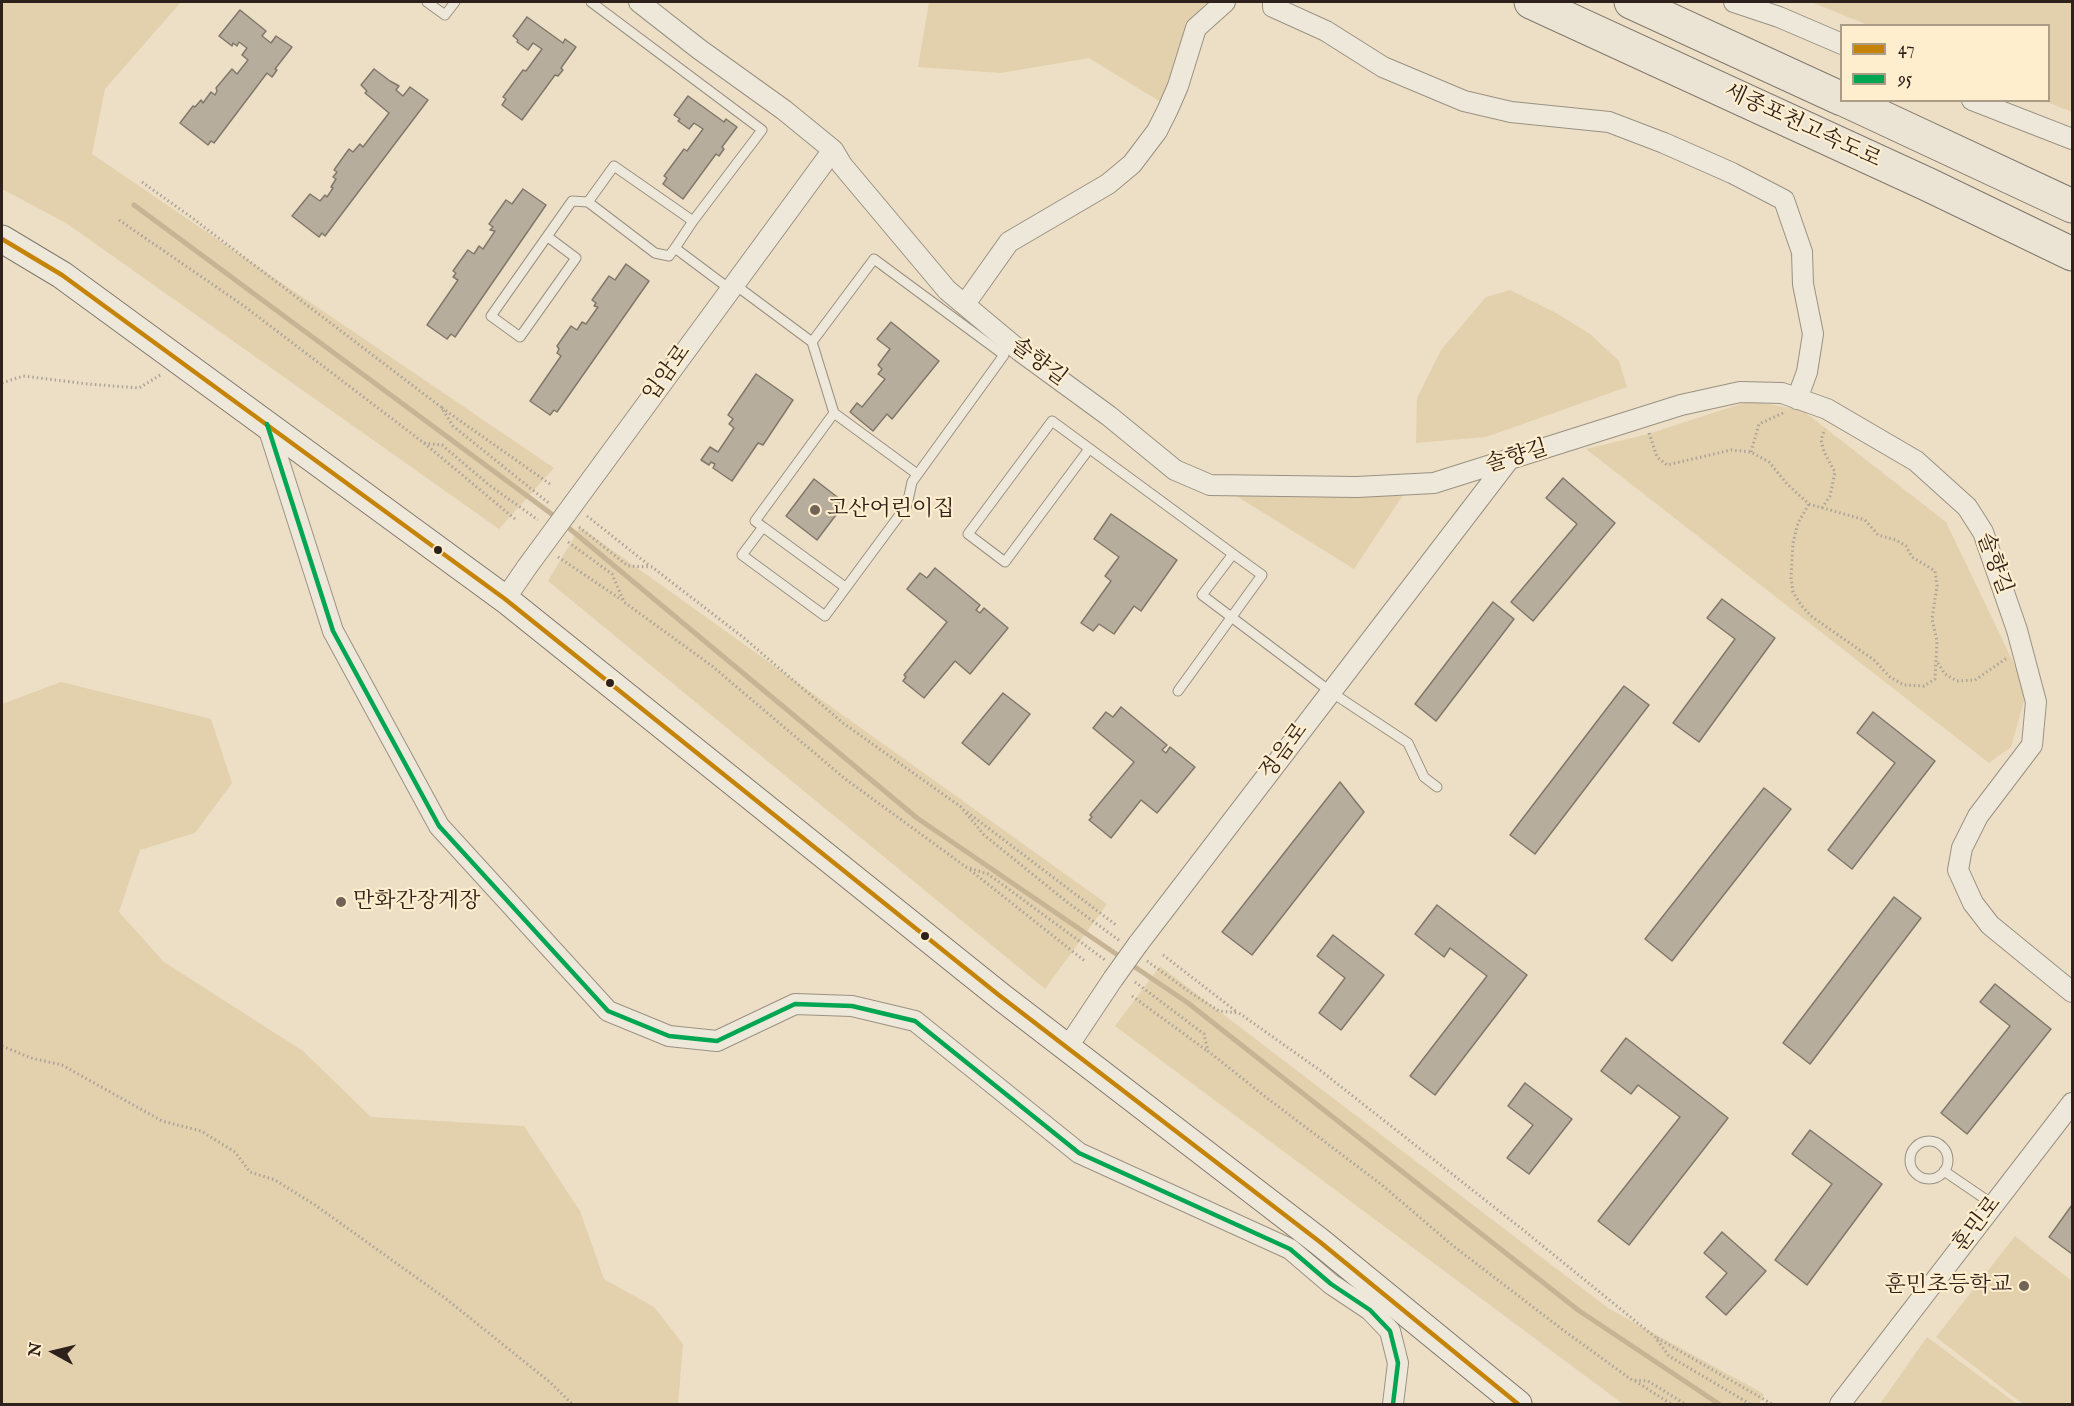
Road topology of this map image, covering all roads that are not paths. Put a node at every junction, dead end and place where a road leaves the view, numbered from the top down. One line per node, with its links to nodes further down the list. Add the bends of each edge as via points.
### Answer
1 (427, 2): 2 (lane, via 445,15)
2 (455, 2)
3 (591, 2): 18 (lane, via 762,130)
4 (639, 2): 15 (street, 솔향길)
5 (1225, 2): 24 (street, via 1196,28 1168,109 1132,164 1108,184 1009,242)
6 (1273, 2): 26 (street, via 1273,7 1326,31 1383,67 1464,101 1511,112 1609,122 1732,173 1784,200 1802,252 1803,284 1813,334 1807,372)
7 (1531, 2): 22 (highway, 세종포천고속도로)
8 (1631, 2): 11 (highway, 세종포천고속도로)
9 (1734, 2): 10 (street)
10 (1840, 43)
11 (1840, 99)
12 (1847, 102): 17 (highway, 세종포천고속도로)
13 (1977, 102): 14 (street)
14 (2073, 139)
15 (832, 150): 23 (street, 입암로); 24 (street, 솔향길, via 948,290)
16 (588, 202): 18 (lane, via 614,166); 19 (lane, via 572,201); 21 (lane, via 655,253 669,256)
17 (2073, 206)
18 (693, 221): 21 (lane)
19 (548, 237): 19 (lane, via 490,316 520,337 576,258)
20 (2, 239): 28 (street, via 63,275)
21 (675, 248): 23 (lane)
22 (2073, 254)
23 (732, 287): 25 (lane); 35 (street, 입암로, bridge, via 570,515)
24 (965, 304): 30 (street, 솔향길, via 1175,470 1210,485 1357,487 1434,483)
25 (812, 342): 27 (lane); 31 (lane, via 874,260 1004,355)
26 (1797, 399): 30 (street, 솔향길, via 1782,393 1740,392 1681,405); 40 (street, 솔향길, via 1827,409 1916,461 1967,507 1983,532 2017,630 2036,702 2032,746 1978,816 1962,848 1958,870 1973,903 1990,925)
27 (834, 413): 31 (lane); 32 (lane, via 755,521)
28 (267, 424): 35 (street); 45 (street, via 333,631 439,826 608,1011 669,1036 717,1041 795,1004 852,1006 915,1021 1079,1153 1290,1249 1370,1310 1390,1331 1398,1364)
29 (1089, 449): 29 (lane, via 1052,421 968,534 1005,562); 33 (lane)
30 (1508, 461): 38 (street, 정음로)
31 (917, 474): 34 (lane, via 907,504)
32 (762, 527): 34 (lane); 34 (lane, via 742,555 825,616)
33 (1233, 554): 36 (lane, via 1202,595); 36 (lane, via 1263,576)
34 (845, 587)
35 (505, 599): 41 (street)
36 (1232, 617): 37 (lane); 38 (lane)
37 (1178, 691)
38 (1331, 692): 39 (lane, via 1408,743 1424,777); 41 (street, 정음로, bridge, via 1135,949 1123,980)
39 (1437, 787)
40 (2073, 992)
41 (1067, 1048): 46 (street, via 1320,1242)
42 (2073, 1103): 44 (street, 훈민로)
43 (1944, 1171): 43 (lane, via 1948,1157 1943,1146 1926,1141 1912,1151 1911,1164 1918,1174 1930,1178); 44 (lane)
44 (1994, 1205): 47 (street, 훈민로)
45 (1393, 1404)
46 (1518, 1404)
47 (1840, 1404)

